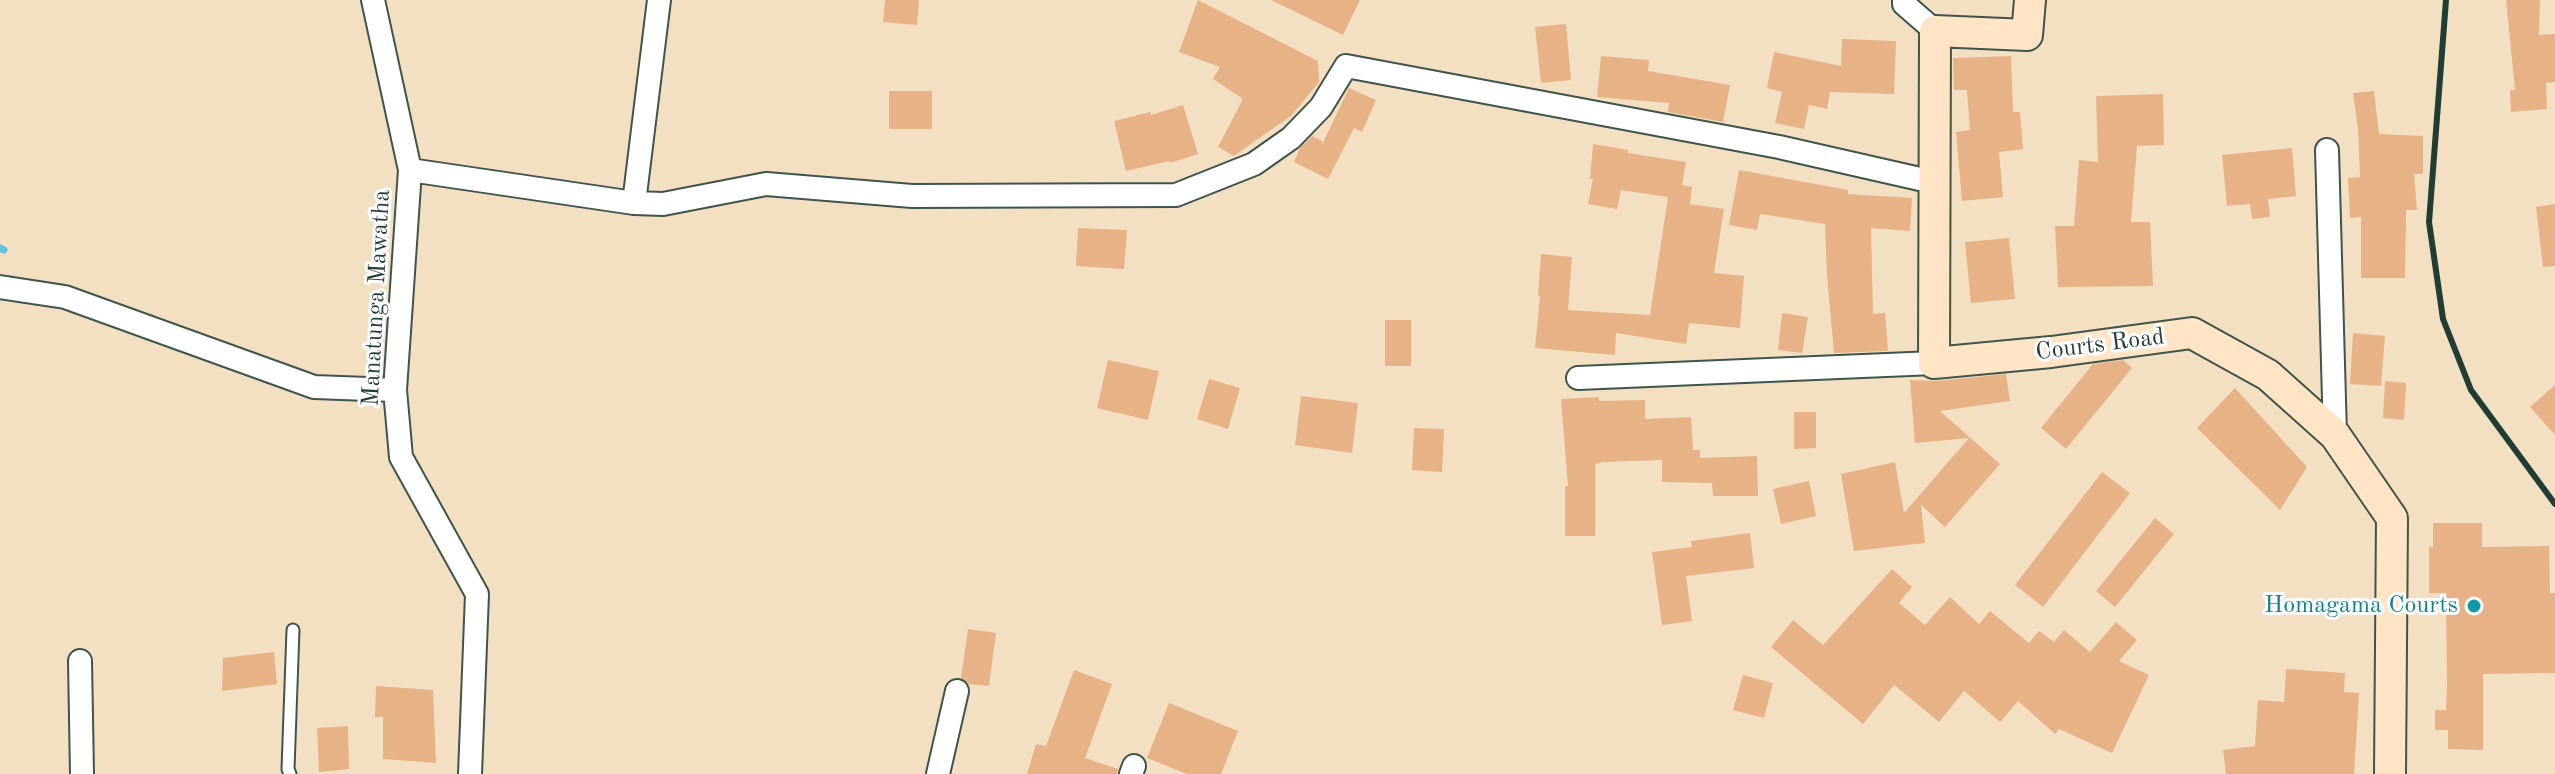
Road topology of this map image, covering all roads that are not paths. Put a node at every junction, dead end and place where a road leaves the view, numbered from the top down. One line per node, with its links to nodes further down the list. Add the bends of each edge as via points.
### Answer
1 (373, 0): 7 (street, Manatunga Mawatha)
2 (659, 0): 9 (street)
3 (1904, 0): 5 (street)
4 (2030, 0): 5 (street, via 2027,35)
5 (1935, 31): 8 (street)
6 (2327, 150): 14 (street)
7 (410, 170): 9 (street); 13 (street, Manatunga Mawatha)
8 (1933, 182): 9 (street, via 1779,147 1346,66 1321,107 1291,138 1254,164 1176,195 912,196 766,184 663,204); 11 (street)
9 (634, 203)
10 (0, 287): 13 (street, via 65,297 314,387)
11 (1934, 363): 12 (street); 14 (street, Courts Road, via 2192,333 2268,375)
12 (1578, 378)
13 (395, 390): 20 (street, Manatunga Mawatha, via 401,457 477,594)
14 (2335, 435): 22 (street, Courts Road, via 2392,518)
15 (293, 630): 19 (lane)
16 (80, 661): 18 (street)
17 (957, 691): 21 (street)
18 (82, 774)
19 (290, 774)
20 (470, 774)
21 (938, 774)
22 (2390, 774)

